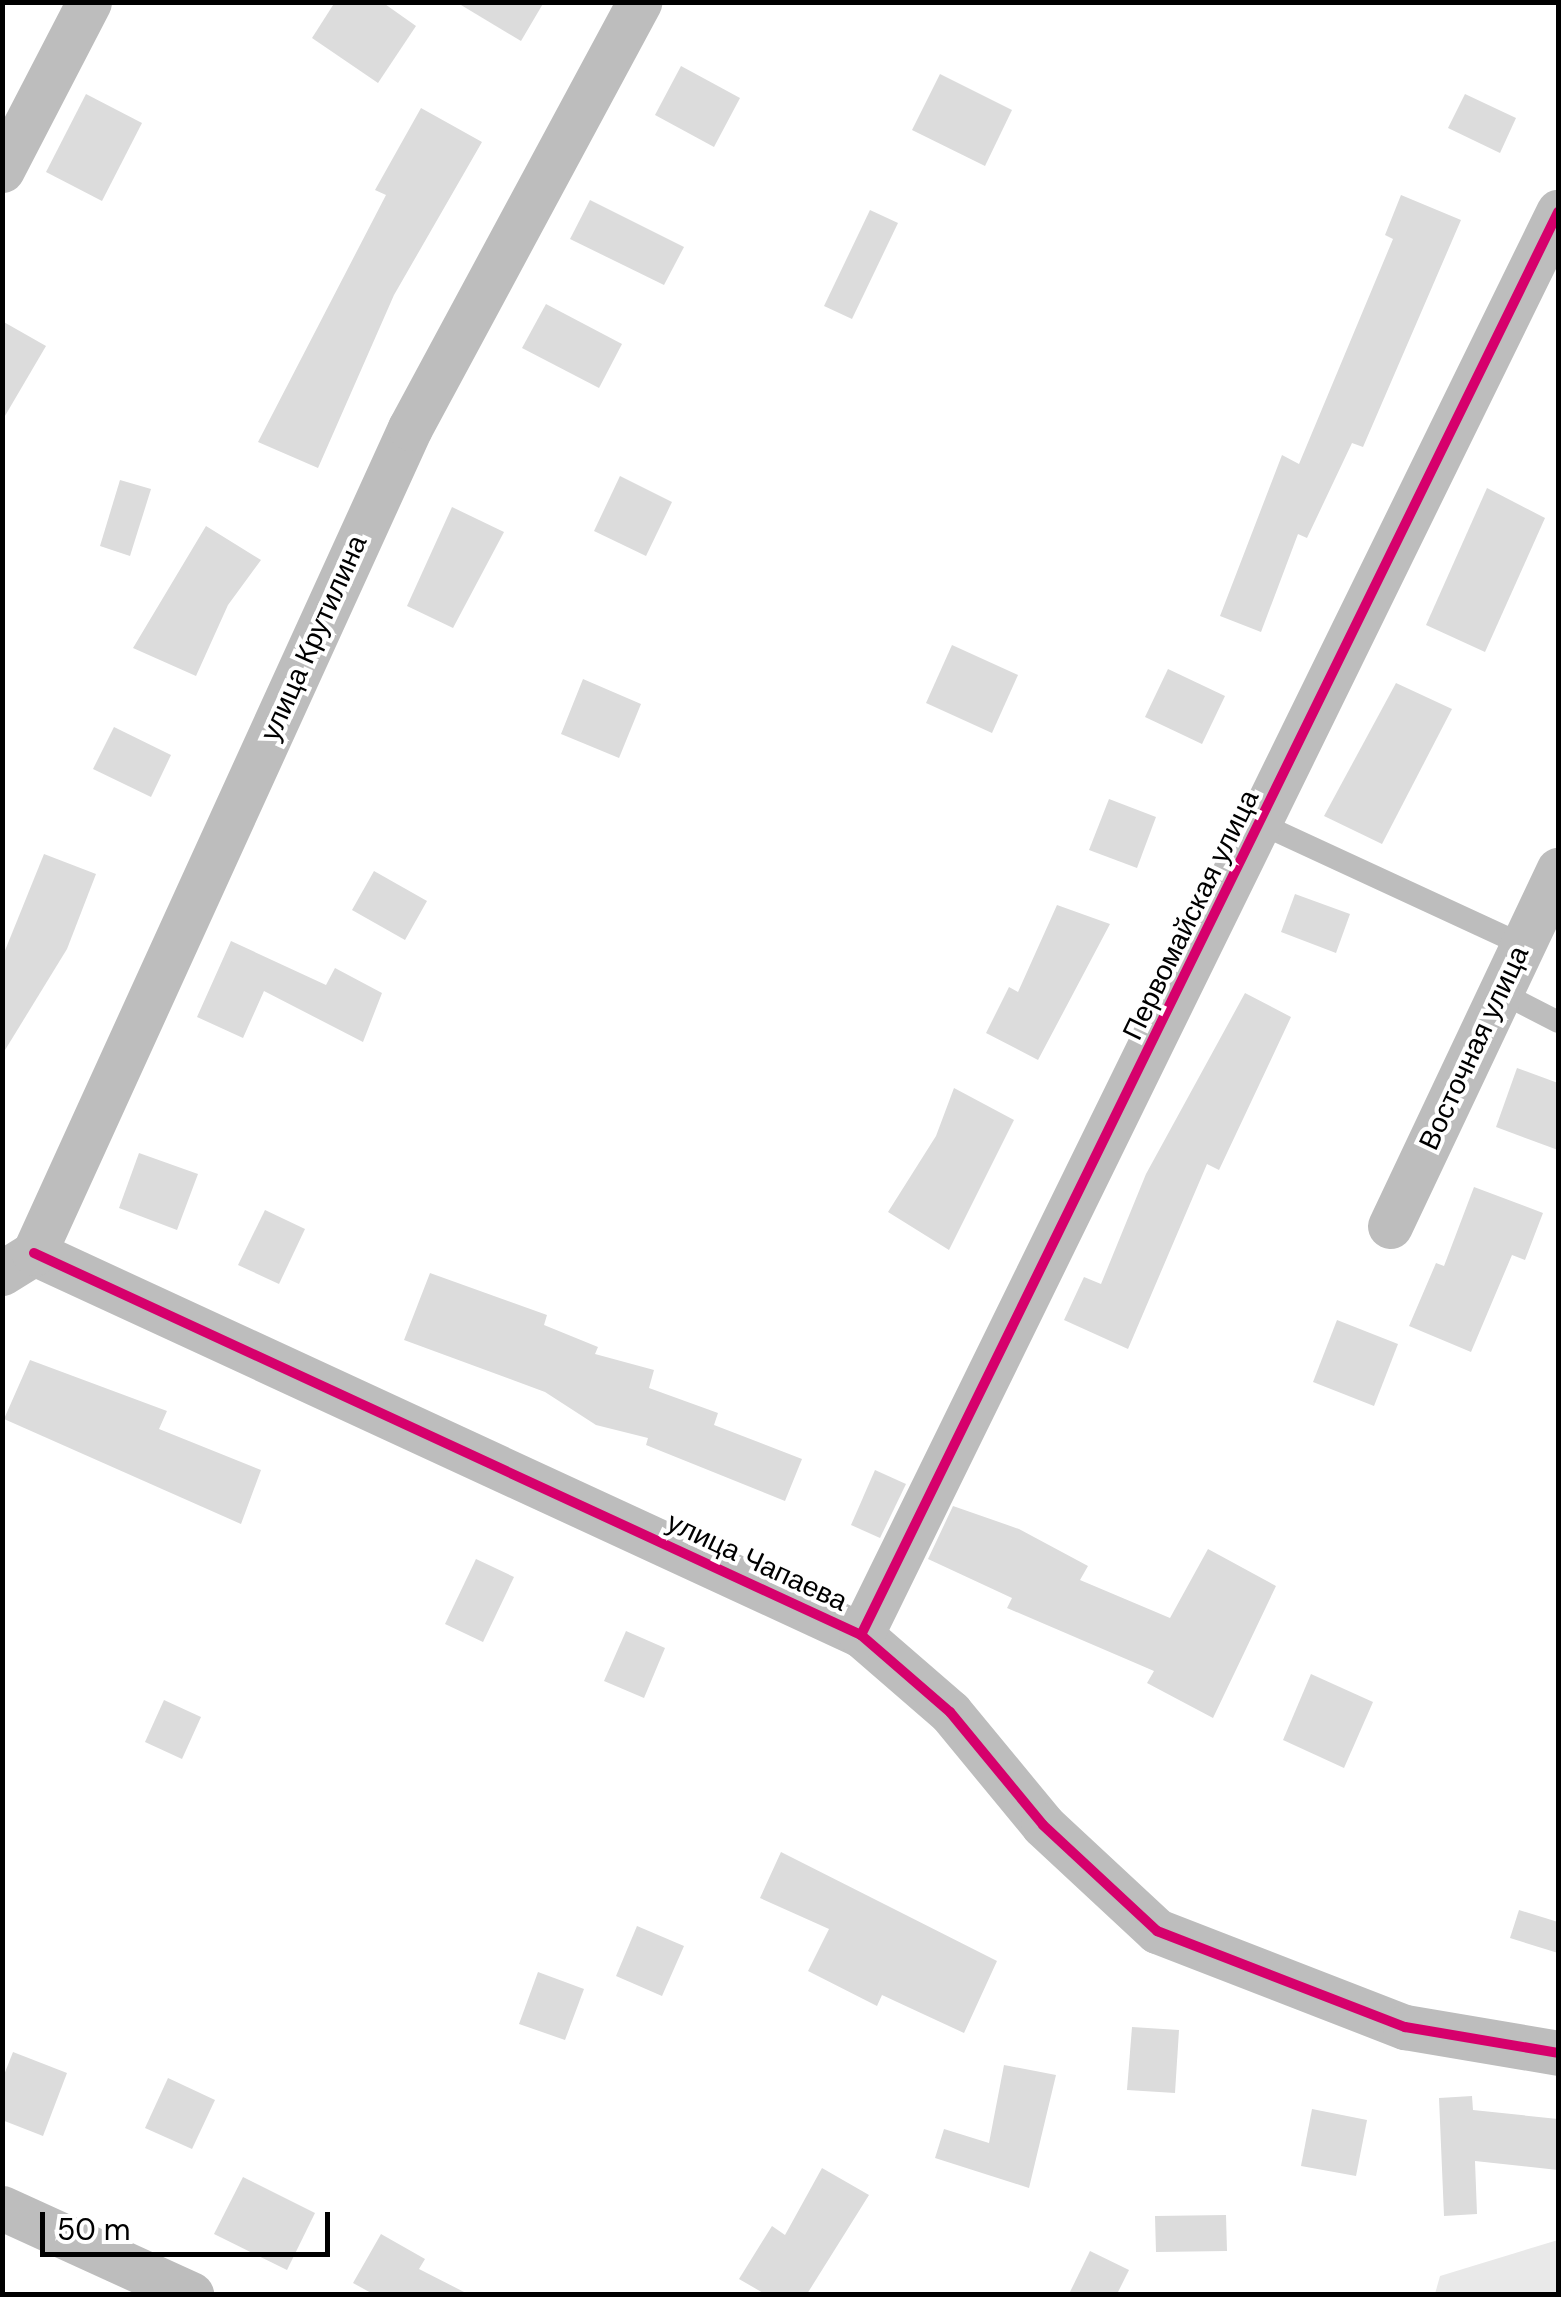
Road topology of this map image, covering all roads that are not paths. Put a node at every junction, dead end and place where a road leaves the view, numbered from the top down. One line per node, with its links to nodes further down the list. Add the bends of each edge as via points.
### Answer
1 (88, 2): 3 (street)
2 (638, 2): 11 (street, улица Крутилина, via 410,428)
3 (2, 170)
4 (1558, 212): 5 (street, Первомайская улица)
5 (1261, 824): 7 (lane); 12 (street, Первомайская улица)
6 (1558, 870): 7 (street, Восточная улица)
7 (1523, 945): 8 (street, Восточная улица)
8 (1500, 992): 9 (lane); 10 (street, Восточная улица)
9 (1558, 1022)
10 (1390, 1226)
11 (18, 1263): 12 (street, улица Чапаева)
12 (861, 1635): 13 (street, улица Чапаева, via 950,1712 1043,1825 1157,1931 1406,2027)
13 (1558, 2053)
14 (2, 2208): 15 (street)
15 (191, 2294)

